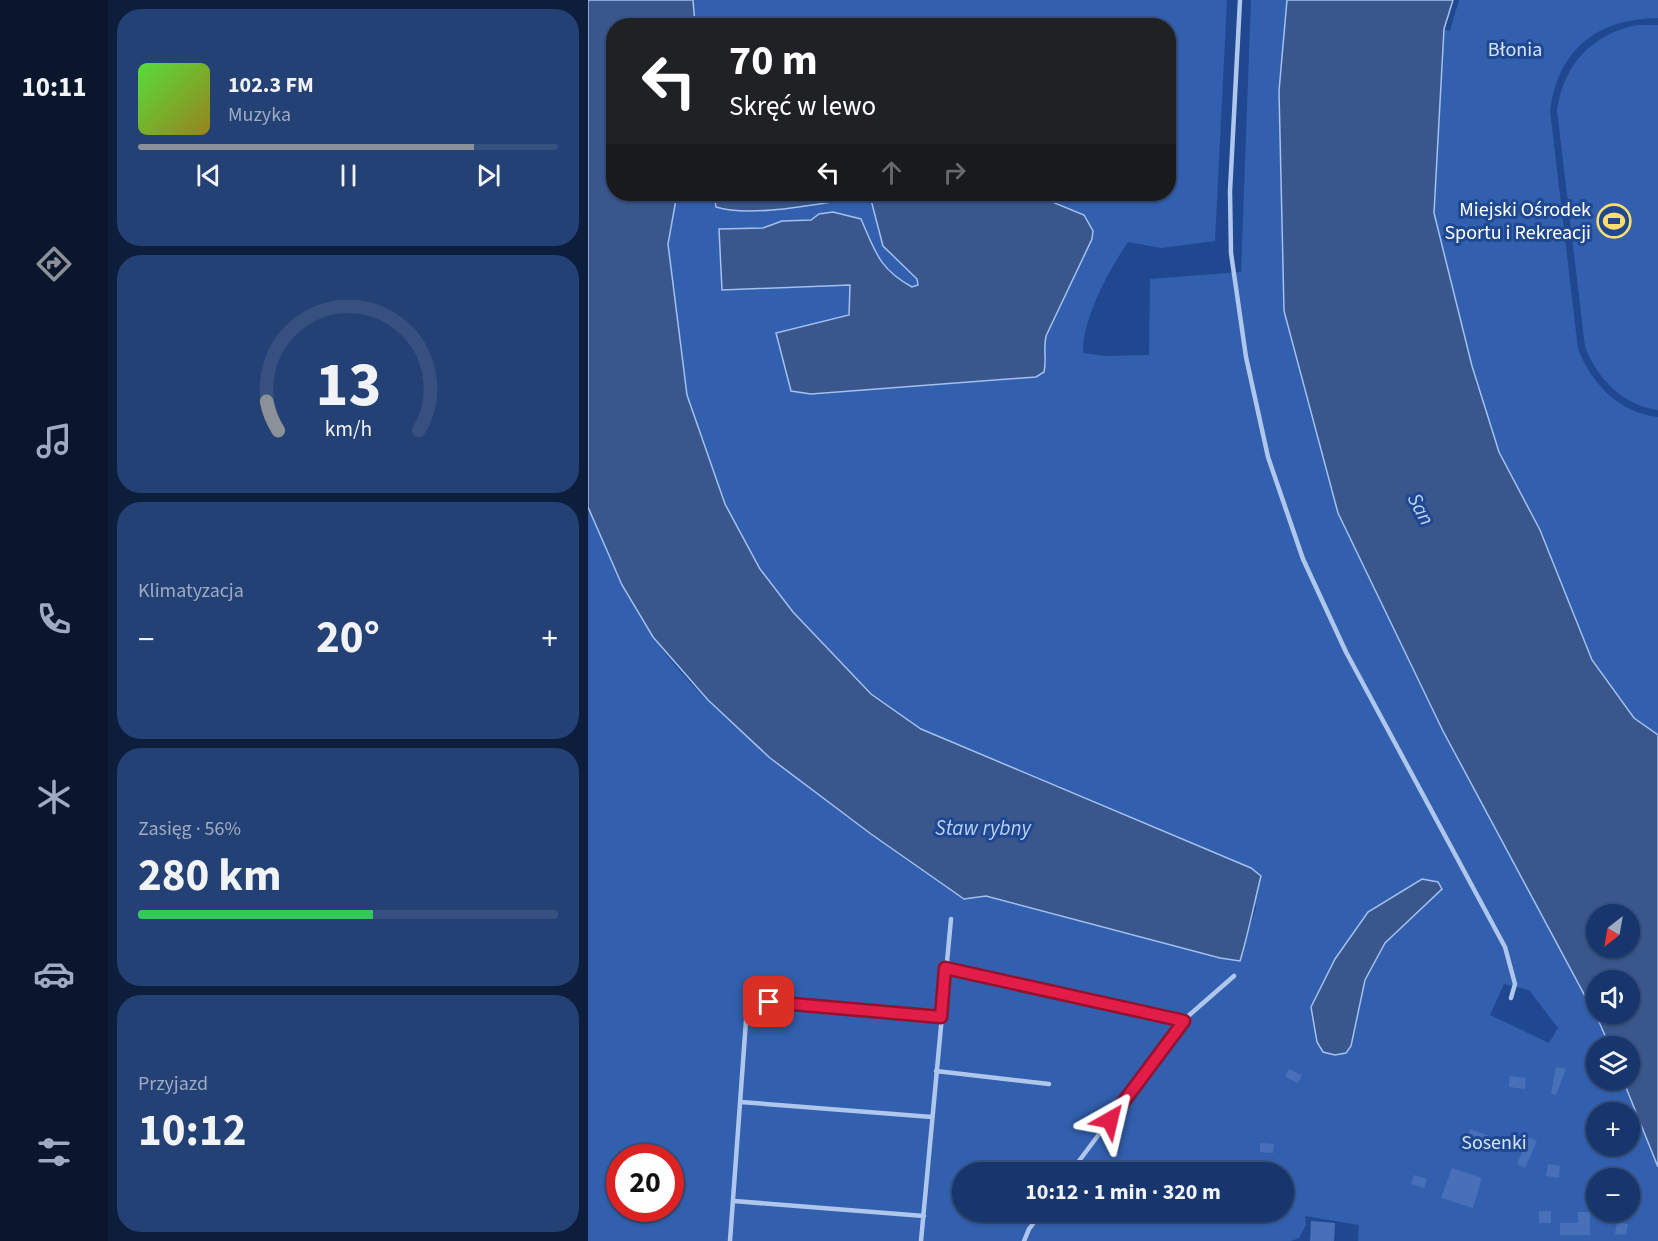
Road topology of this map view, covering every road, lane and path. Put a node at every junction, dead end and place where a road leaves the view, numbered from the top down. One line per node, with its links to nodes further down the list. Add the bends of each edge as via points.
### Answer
1 (1240, 0): 6 (lane, via 1230,253 1246,357 1268,457 1303,558 1346,652 1505,947 1515,984)
2 (951, 919): 3 (lane)
3 (945, 968): 8 (lane); 9 (lane)
4 (1234, 976): 9 (lane)
5 (748, 993): 7 (lane)
6 (1511, 998)
7 (748, 1001): 8 (lane); 12 (lane)
8 (941, 1017): 10 (lane)
9 (1184, 1021): 14 (lane)
10 (936, 1071): 11 (lane); 13 (lane)
11 (1048, 1084)
12 (741, 1102): 13 (lane); 15 (lane)
13 (932, 1118): 16 (lane)
14 (1078, 1162)
15 (734, 1201): 16 (lane); 18 (lane)
16 (924, 1216): 19 (lane)
17 (1034, 1222): 20 (lane)
18 (730, 1241)
19 (921, 1241)
20 (1024, 1241)

